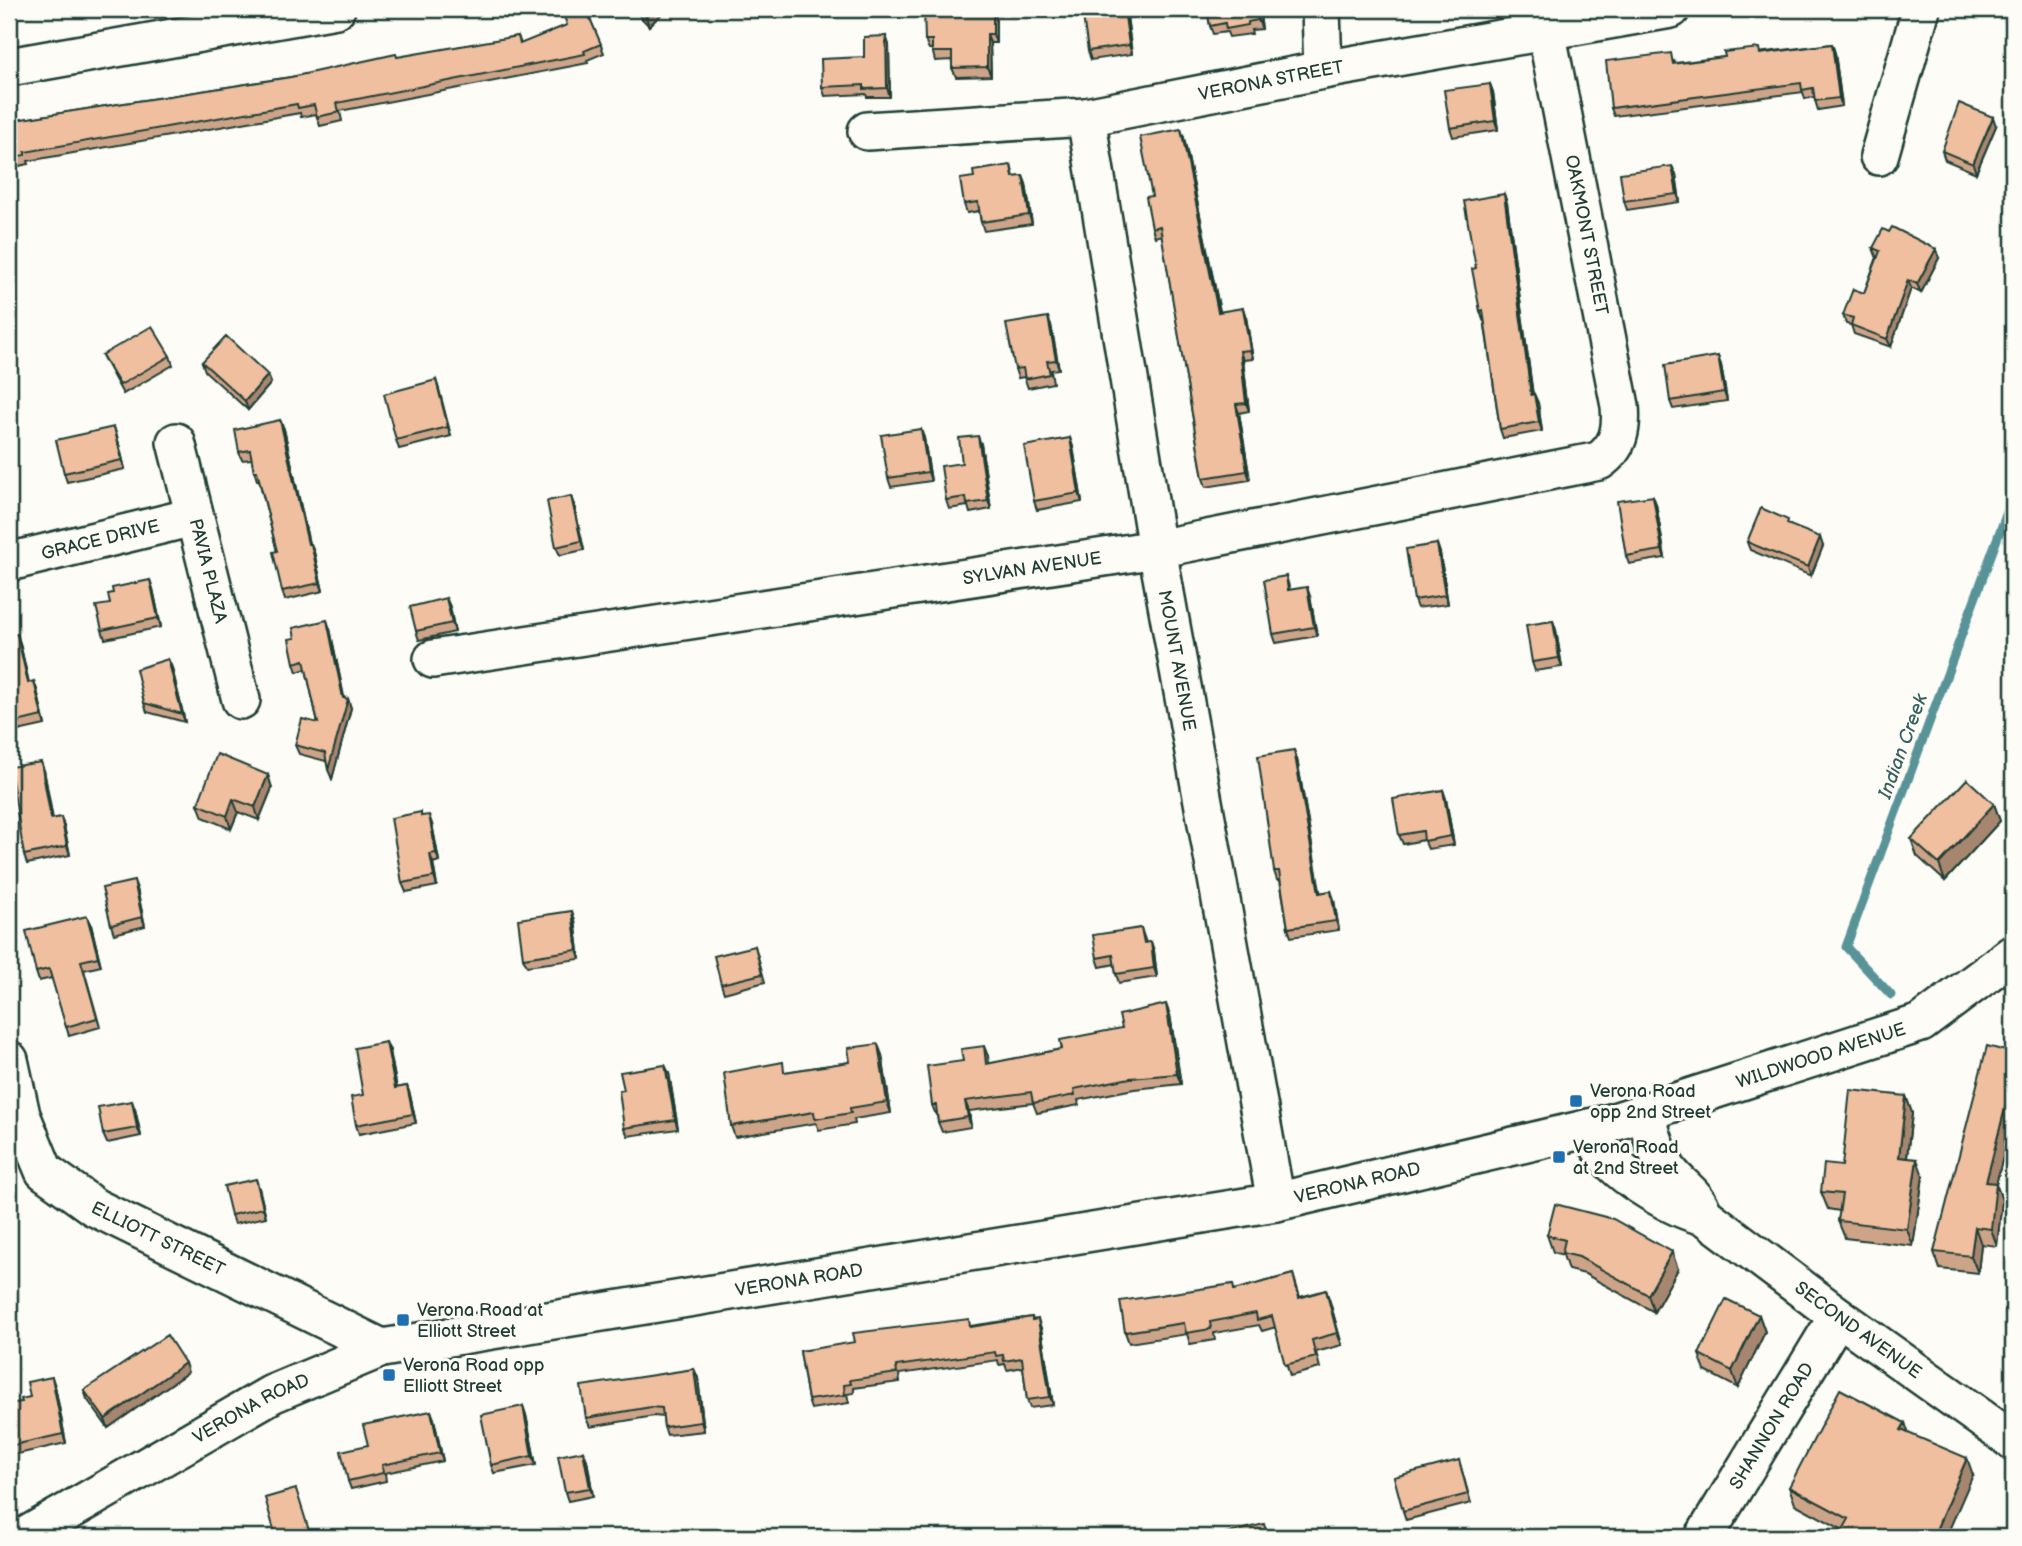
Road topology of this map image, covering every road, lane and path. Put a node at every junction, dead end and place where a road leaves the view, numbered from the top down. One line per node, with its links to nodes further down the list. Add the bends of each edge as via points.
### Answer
1 (336, 9): 6 (street)
2 (1321, 9): 7 (street)
3 (1671, 9): 5 (street, VERONA STREET)
4 (1921, 9): 10 (street)
5 (1546, 30): 7 (street, VERONA STREET); 11 (street, OAKMONT STREET, via 1620,406 1622,425)
6 (9, 67)
7 (1322, 70): 8 (street, VERONA STREET)
8 (1086, 117): 9 (street, VERONA STREET); 14 (street, MOUNT AVENUE)
9 (867, 131)
10 (1879, 156)
11 (1617, 441): 14 (street, SYLVAN AVENUE, via 1599,461)
12 (176, 442): 13 (street, PAVIA PLAZA)
13 (193, 517): 15 (street, GRACE DRIVE); 17 (street, PAVIA PLAZA)
14 (1157, 549): 16 (street, SYLVAN AVENUE); 21 (street, MOUNT AVENUE)
15 (9, 562)
16 (433, 660)
17 (241, 700)
18 (2013, 954): 20 (street, WILDWOOD AVENUE, via 1921,1023)
19 (9, 1060): 24 (street, ELLIOTT STREET, via 22,1115 44,1171 94,1207)
20 (1615, 1121): 21 (street, VERONA ROAD); 22 (street, SECOND AVENUE, via 1652,1143 1669,1172 1696,1197); 22 (street, SECOND AVENUE, via 1604,1154 1648,1190 1686,1212)
21 (1276, 1202): 24 (street, VERONA ROAD)
22 (1705, 1216): 23 (street, SECOND AVENUE)
23 (1838, 1316): 25 (street, SECOND AVENUE); 27 (street, SHANNON ROAD)
24 (382, 1348): 26 (street, VERONA ROAD, via 272,1394)
25 (2013, 1441)
26 (24, 1537)
27 (1704, 1537)

